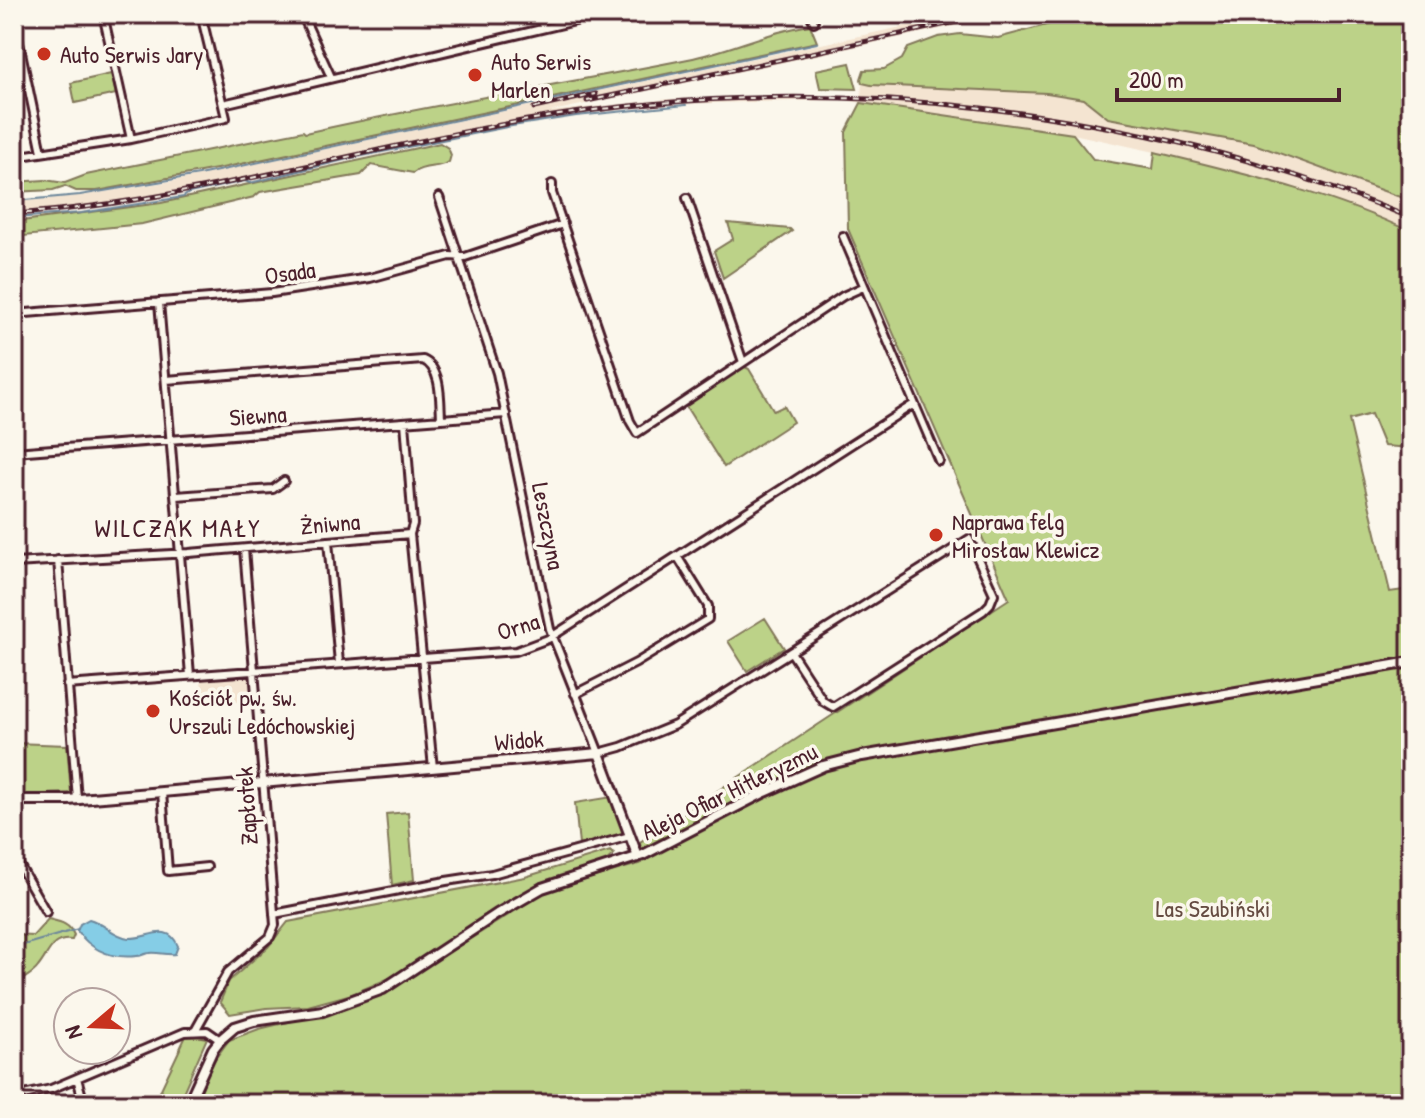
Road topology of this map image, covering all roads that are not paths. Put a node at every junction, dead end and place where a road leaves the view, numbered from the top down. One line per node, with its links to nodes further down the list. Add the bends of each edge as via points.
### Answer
1 (103, 14): 12 (street)
2 (201, 14): 11 (street)
3 (302, 14): 10 (street)
4 (537, 14): 9 (street)
5 (605, 14): 9 (street)
6 (810, 14): 8 (street)
7 (14, 19): 13 (street)
8 (814, 22)
9 (544, 28): 10 (street)
10 (331, 77): 11 (street)
11 (223, 104): 12 (street, via 226,118)
12 (131, 139): 13 (street)
13 (42, 152): 14 (street)
14 (14, 157)
15 (552, 184): 18 (street)
16 (439, 197): 20 (street, Leszczyna)
17 (687, 198): 24 (street)
18 (563, 224): 20 (street, Osada); 24 (street, via 637,433)
19 (843, 236): 21 (street)
20 (459, 257): 22 (street, Osada, via 261,295); 27 (street, Leszczyna)
21 (863, 287): 24 (street); 26 (street)
22 (159, 302): 23 (street, Osada); 25 (street)
23 (14, 314)
24 (743, 362)
25 (166, 380): 28 (street, via 423,360 433,369); 30 (street)
26 (914, 404): 32 (street); 39 (street, Orna)
27 (506, 414): 28 (street, Siewna); 42 (street, Leszczyna)
28 (441, 419): 29 (street, Siewna)
29 (405, 422): 30 (street, Siewna); 35 (street)
30 (171, 439): 31 (street, Siewna); 34 (street)
31 (14, 452)
32 (939, 461)
33 (284, 481): 34 (street, via 273,489)
34 (176, 496): 38 (street)
35 (410, 534): 36 (street, Żniwna); 44 (street)
36 (328, 541): 37 (street, Żniwna); 46 (street)
37 (244, 549): 38 (street, Żniwna); 47 (street, Zapłotek)
38 (180, 553): 40 (street, Żniwna); 48 (street)
39 (677, 556): 42 (street, Orna); 50 (street, via 708,606 708,619)
40 (58, 560): 41 (street, Żniwna); 49 (street)
41 (14, 563)
42 (552, 635): 44 (street, Orna, via 513,652); 50 (street, Leszczyna)
43 (791, 652): 43 (street, Widok, via 969,539 994,597 983,611 833,707 823,701); 51 (street, Widok, via 672,727)
44 (420, 657): 46 (street, Orna); 52 (street)
45 (1411, 662): 59 (street, Aleja Ofiar Hitleryzmu, via 849,759 765,792)
46 (339, 663): 47 (street, Orna)
47 (254, 671): 48 (street, Orna); 53 (street, Zapłotek)
48 (190, 675): 49 (street, Orna)
49 (67, 685): 55 (street)
50 (575, 694): 51 (street, Leszczyna)
51 (599, 753): 52 (street, Widok); 57 (street, Leszczyna)
52 (433, 768): 53 (street, Widok)
53 (263, 784): 54 (street, Widok); 62 (street, Zapłotek)
54 (162, 792): 55 (street, Widok); 60 (street, via 168,871)
55 (77, 799): 56 (street, Widok)
56 (14, 800)
57 (630, 836): 59 (street, Leszczyna); 62 (street, via 492,874)
58 (14, 856): 61 (street)
59 (638, 857): 64 (street, Aleja Ofiar Hitleryzmu, via 542,888 383,989 323,1011 249,1022)
60 (207, 867)
61 (46, 912)
62 (274, 914): 63 (street, via 273,934 228,972)
63 (195, 1031): 64 (street, via 207,1031); 65 (street)
64 (220, 1040): 68 (street)
65 (77, 1078): 66 (street); 67 (street)
66 (14, 1097)
67 (84, 1104)
68 (188, 1104)

